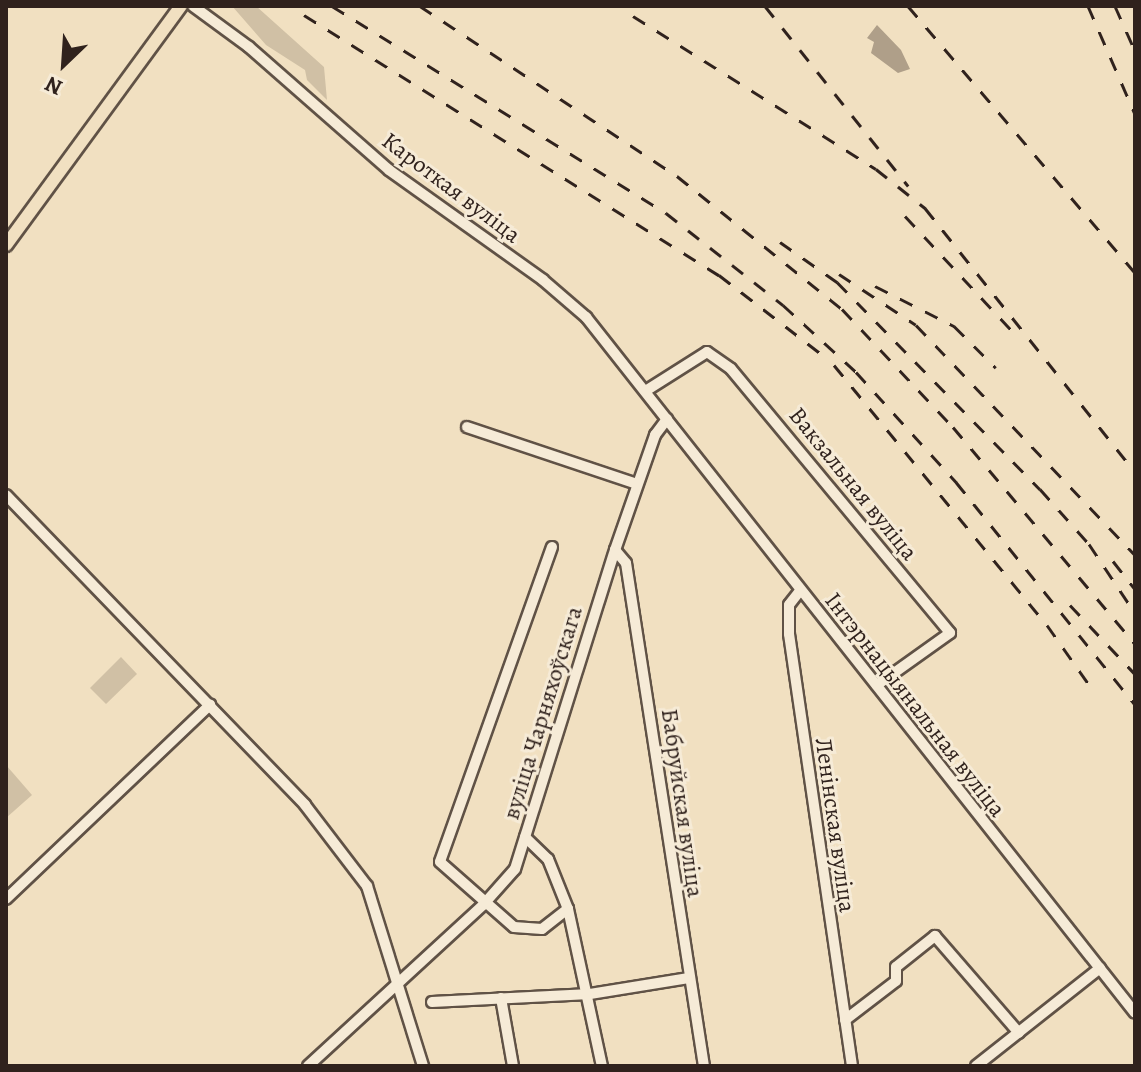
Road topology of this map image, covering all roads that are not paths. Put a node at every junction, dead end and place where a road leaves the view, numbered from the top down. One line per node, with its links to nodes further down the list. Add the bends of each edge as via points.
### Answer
1 (181, 6): 3 (main road)
2 (193, 6): 4 (street, Кароткая вуліца, via 249,47 389,170 566,299)
3 (6, 245)
4 (647, 390): 5 (street, Кароткая вуліца); 12 (street, Вакзальная вуліца, via 707,352 731,369 950,633)
5 (667, 419): 7 (street, вуліца Чарняхоўскага, via 655,435); 11 (street, Інтэрнацыянальная вуліца)
6 (467, 427): 7 (street)
7 (637, 484): 10 (street, вуліца Чарняхоўскага)
8 (6, 495): 13 (street)
9 (552, 547): 16 (street, via 440,862)
10 (615, 550): 14 (street, вуліца Чарняхоўскага); 19 (street, Бабруйская вуліца, via 626,563)
11 (799, 592): 12 (street, Інтэрнацыянальная вуліца); 25 (street, Ленінская вуліца, via 789,605 789,634)
12 (877, 685): 18 (street, Інтэрнацыянальная вуліца)
13 (210, 705): 15 (street); 20 (street, via 305,805 367,886)
14 (525, 837): 16 (street, вуліца Чарняхоўскага, via 515,869); 17 (street, via 548,859)
15 (6, 899)
16 (483, 905): 17 (street, via 526,931 542,929); 20 (street, вуліца Чарняхоўскага)
17 (568, 909): 21 (street)
18 (1100, 968): 24 (street, Інтэрнацыянальная вуліца); 26 (street)
19 (689, 978): 21 (street); 32 (street, Бабруйская вуліца)
20 (400, 983): 28 (street, вуліца Чарняхоўскага); 29 (street)
21 (590, 994): 22 (street); 31 (street)
22 (501, 998): 23 (street); 30 (street)
23 (432, 1002)
24 (1135, 1013)
25 (845, 1020): 26 (street, via 896,981 896,967 935,936); 33 (street, Ленінская вуліца)
26 (1019, 1033): 27 (street)
27 (981, 1065)
28 (308, 1066)
29 (423, 1066)
30 (513, 1066)
31 (602, 1066)
32 (704, 1066)
33 (852, 1066)

